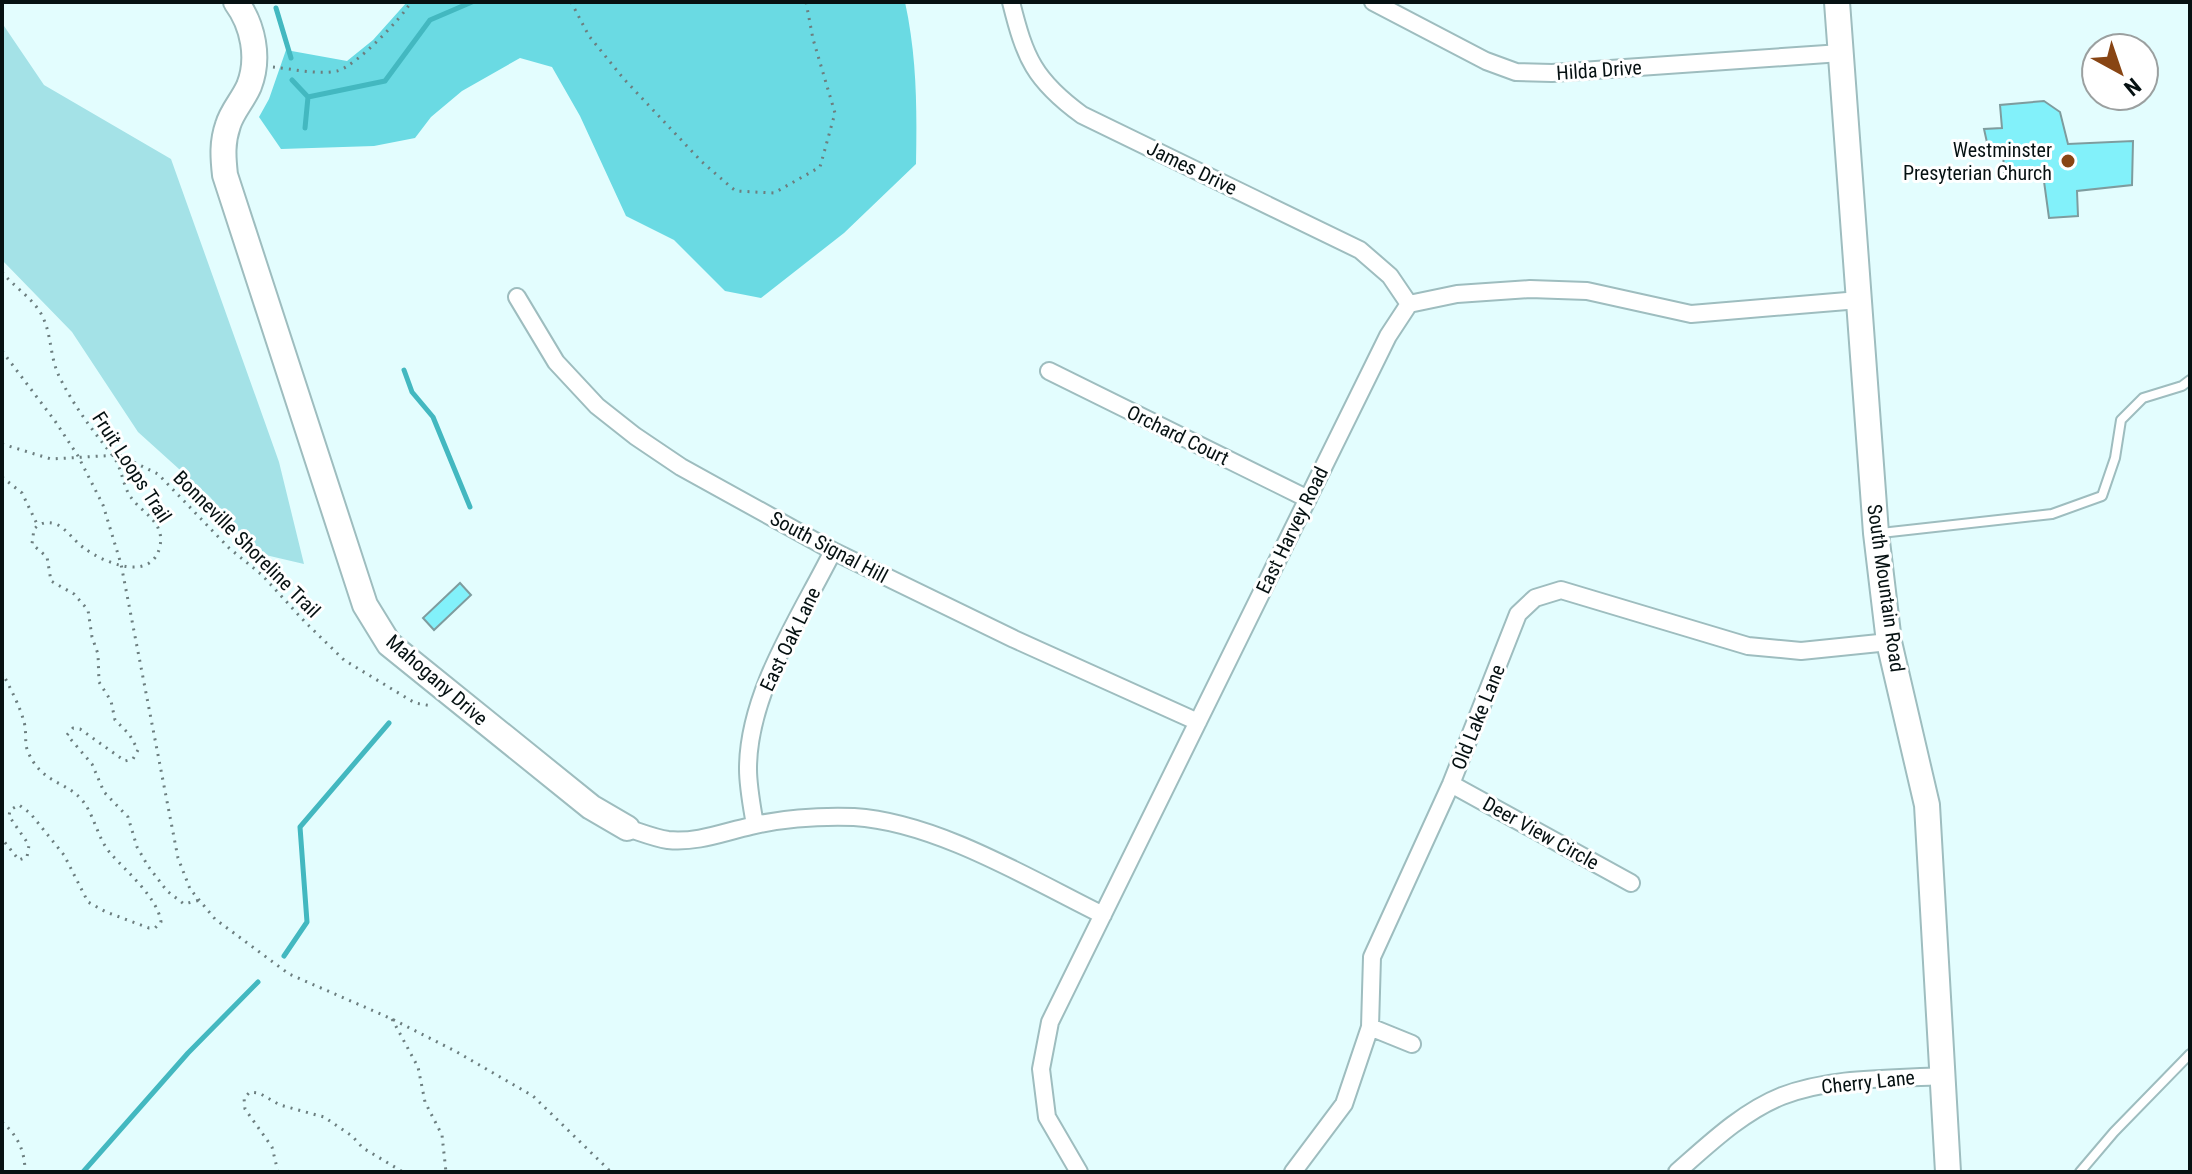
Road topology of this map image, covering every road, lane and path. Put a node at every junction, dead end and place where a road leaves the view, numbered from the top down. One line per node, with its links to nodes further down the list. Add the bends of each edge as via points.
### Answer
1 (411, 2): 9 (path, via 375,45 338,71)
2 (806, 2): 7 (path, via 835,113 820,167 768,193 736,191 701,161 601,52)
3 (1011, 2): 13 (street, James Drive, via 1022,47 1055,96 1082,115 1360,250 1390,276)
4 (1373, 2): 8 (street, Hilda Drive, via 1516,72)
5 (1837, 2): 8 (street, South Mountain Road)
6 (239, 3): 9 (street, Mahogany Drive, via 254,40)
7 (571, 3)
8 (1841, 53): 12 (street, South Mountain Road)
9 (253, 66): 30 (street, Mahogany Drive, via 249,86 228,122 222,146 225,175 365,605 389,644)
10 (2, 272): 21 (path, Fruit Loops Trail, via 39,310 72,403)
11 (517, 297): 26 (street, South Signal Hill, via 556,362 606,414 681,467)
12 (1859, 300): 13 (street, via 1691,314 1587,291 1530,289 1457,294); 25 (street, South Mountain Road)
13 (1409, 304): 23 (street, East Harvey Road)
14 (2, 351): 20 (path)
15 (1049, 371): 23 (street, Orchard Court)
16 (2190, 380): 25 (lane, via 2143,398 2121,420 2102,496 2052,514)
17 (2, 444): 18 (path, Bonneville Shoreline Trail)
18 (12, 448): 19 (path); 20 (path, Bonneville Shoreline Trail, via 51,459)
19 (2, 451)
20 (78, 456): 21 (path, Bonneville Shoreline Trail); 27 (path, via 103,505)
21 (113, 456): 27 (path, Fruit Loops Trail, via 130,497 151,517 160,535 160,547 149,564); 30 (path, Bonneville Shoreline Trail, via 158,474 344,660 415,703 437,707)
22 (2, 477): 24 (path, via 22,493)
23 (1308, 499): 31 (street, East Harvey Road)
24 (38, 524): 27 (path, via 54,523 84,549); 37 (path, via 32,544 47,557 51,581 88,610 99,682 115,720 138,750 125,761 76,728 68,732 68,739 128,817 137,847 167,891 184,904)
25 (1876, 533): 28 (street, South Mountain Road)
26 (833, 551): 31 (street, South Signal Hill); 33 (street, East Oak Lane, via 766,682 754,721 748,769)
27 (121, 564): 37 (path, via 178,858)
28 (1889, 642): 32 (street, Old Lake Lane, via 1801,651 1748,646 1561,590 1535,598 1518,614); 43 (street, South Mountain Road, via 1927,805)
29 (2, 672): 35 (path, via 25,724 32,759 51,781 81,799 98,836 159,912 161,922 149,928 88,902 64,855 19,805 9,816 29,845 27,857 15,858)
30 (452, 695): 34 (street, Mahogany Drive, via 591,807)
31 (1198, 722): 38 (street, East Harvey Road)
32 (1451, 784): 36 (street, Deer View Circle); 40 (street, Old Lake Lane, via 1372,957)
33 (755, 825): 34 (street, Mahogany Drive, via 702,839 667,840); 38 (street, Mahogany Drive, via 857,817 908,827 954,843)
34 (627, 828)
35 (2, 839)
36 (1631, 883)
37 (200, 900): 39 (path, via 215,919 289,974)
38 (1103, 915): 50 (street, East Harvey Road, via 1050,1022 1041,1069 1047,1117)
39 (392, 1019): 48 (path, via 418,1067 425,1102 440,1131); 49 (path, via 533,1096)
40 (1370, 1027): 41 (street); 51 (street, Old Lake Lane, via 1344,1104)
41 (1412, 1044)
42 (2190, 1054): 54 (lane)
43 (1942, 1076): 52 (street, Cherry Lane, via 1834,1082 1781,1096 1734,1123); 53 (street, South Mountain Road)
44 (2, 1122): 45 (path, via 17,1137)
45 (25, 1172)
46 (278, 1172): 47 (path, via 268,1140 245,1109 244,1098 250,1092 324,1117)
47 (403, 1172)
48 (446, 1172)
49 (611, 1172)
50 (1079, 1172)
51 (1293, 1172)
52 (1677, 1172)
53 (1948, 1172)
54 (2080, 1172)

